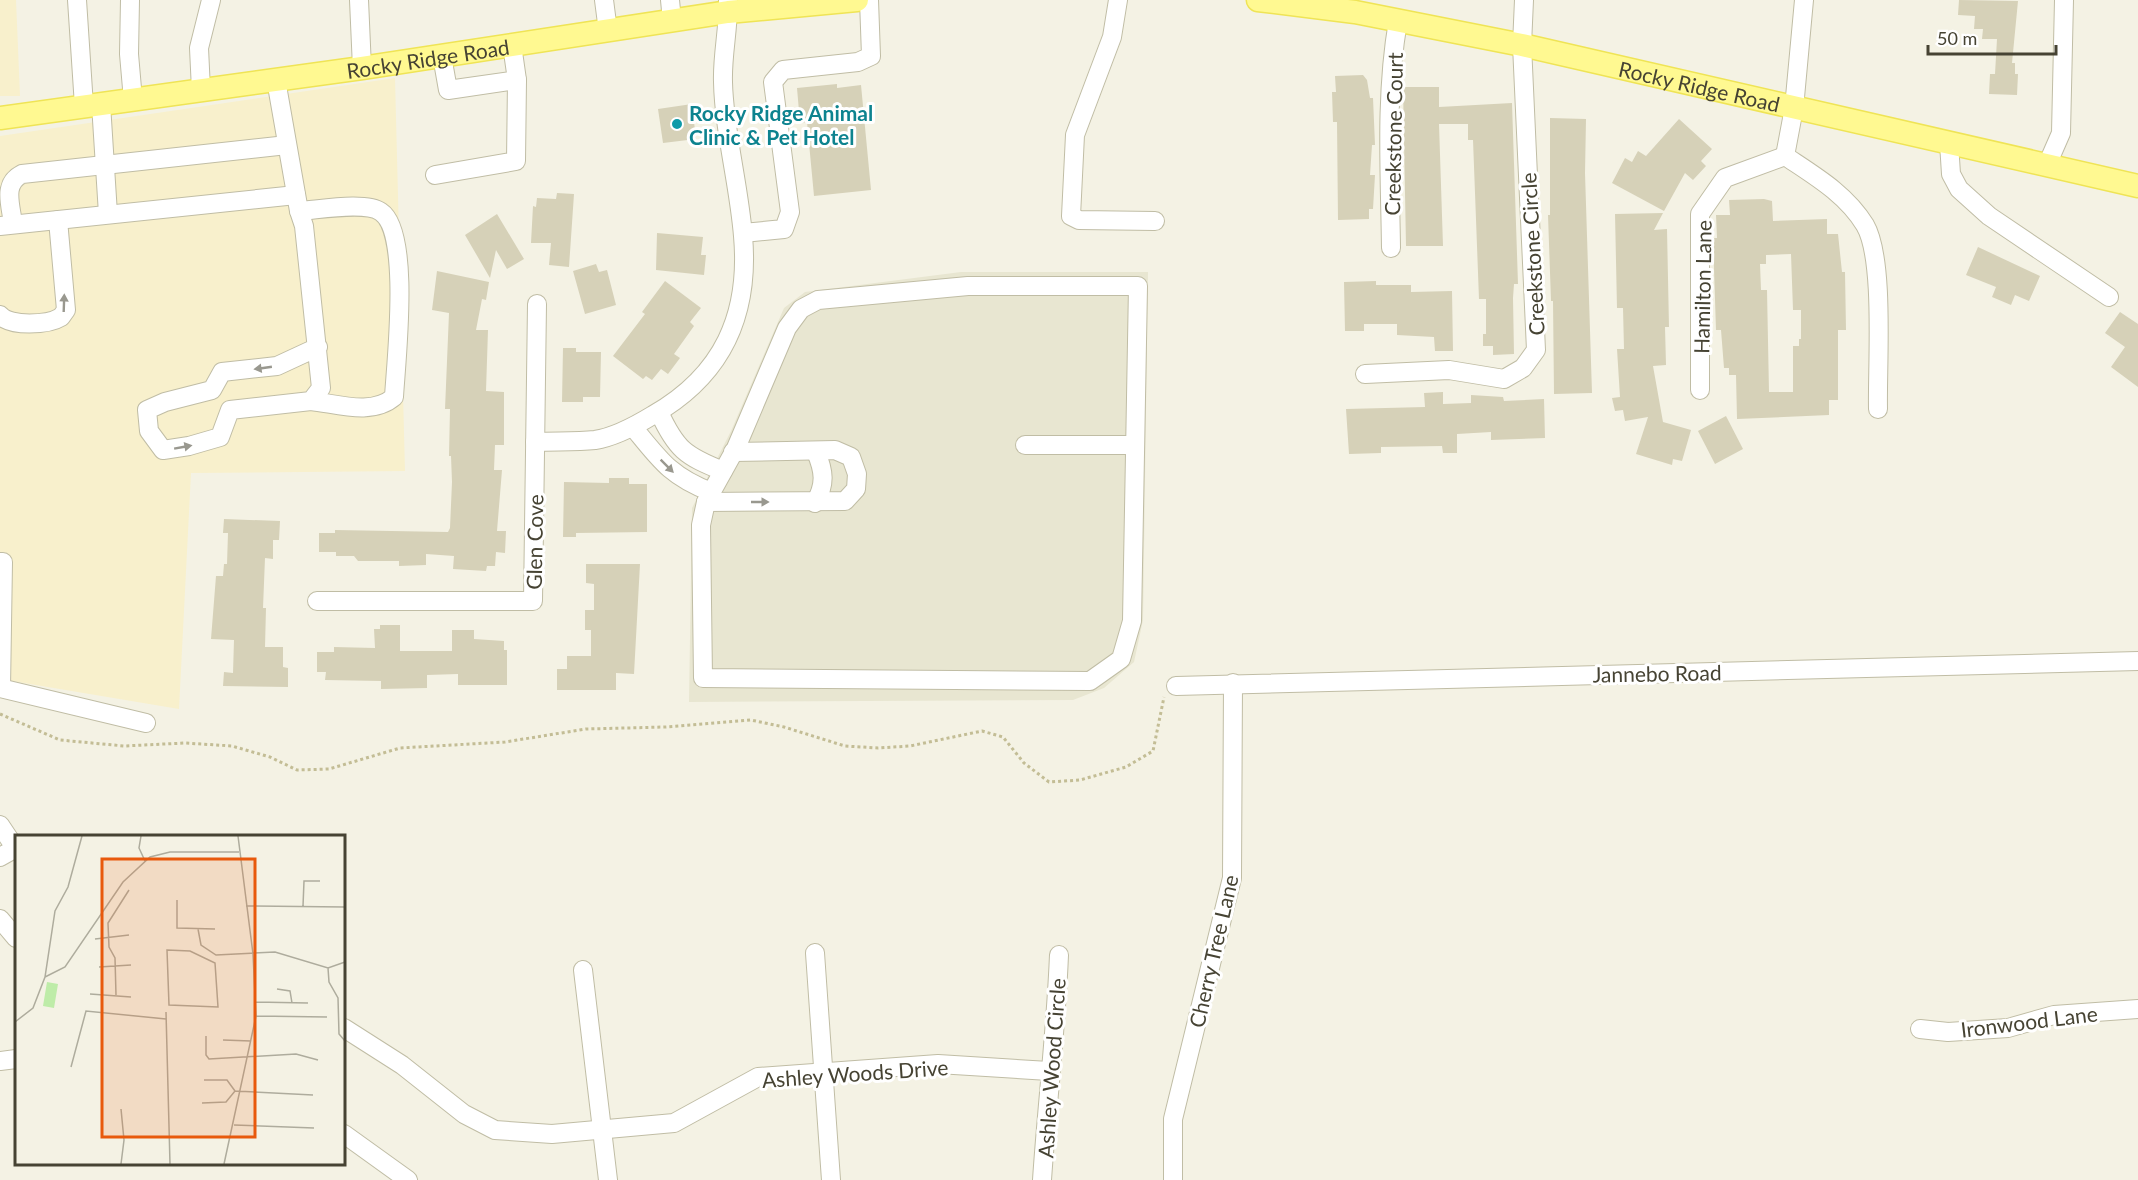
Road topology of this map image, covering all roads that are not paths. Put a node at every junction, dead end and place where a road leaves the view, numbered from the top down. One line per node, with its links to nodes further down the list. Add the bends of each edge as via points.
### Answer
1 (77, 0): 25 (street)
2 (129, 0): 24 (street)
3 (211, 0): 23 (street, via 199,48)
4 (359, 0): 20 (street)
5 (604, 0): 16 (street)
6 (857, 0): 13 (main road, Rocky Ridge Road)
7 (869, 0): 40 (street, via 871,56 858,62 783,70 773,82 789,212 784,229)
8 (1118, 0): 38 (street, via 1112,37 1075,135 1071,216 1079,220)
9 (1258, 0): 15 (main road, Rocky Ridge Road)
10 (1524, 0): 18 (street, Creekstone Circle)
11 (1804, 0): 26 (street)
12 (2064, 0): 32 (street, via 2061,133)
13 (728, 6): 14 (main road, Rocky Ridge Road); 40 (street, via 723,82)
14 (671, 10): 16 (main road, Rocky Ridge Road)
15 (1398, 21): 18 (main road, Rocky Ridge Road); 41 (street, Creekstone Court, via 1389,98)
16 (608, 31): 17 (main road, Rocky Ridge Road)
17 (512, 45): 19 (main road, Rocky Ridge Road); 22 (street)
18 (1522, 45): 26 (main road, Rocky Ridge Road); 46 (street, Creekstone Circle, via 1536,350 1523,368 1504,379 1449,370)
19 (442, 56): 20 (main road, Rocky Ridge Road); 22 (street, via 447,90)
20 (362, 68): 21 (main road, Rocky Ridge Road)
21 (276, 80): 23 (main road, Rocky Ridge Road); 29 (street)
22 (517, 80): 33 (street, via 516,162)
23 (201, 90): 24 (main road, Rocky Ridge Road)
24 (133, 100): 25 (main road, Rocky Ridge Road)
25 (93, 105): 27 (main road, Rocky Ridge Road); 31 (street)
26 (1794, 108): 28 (main road, Rocky Ridge Road); 30 (street)
27 (0, 118)
28 (1949, 143): 32 (main road, Rocky Ridge Road); 42 (street, via 1951,174 1959,189 1989,216)
29 (287, 145): 31 (street); 35 (street)
30 (1785, 156): 48 (street, Hamilton Lane, via 1725,178 1700,214); 50 (street, via 1838,191 1865,226 1876,257)
31 (104, 165): 36 (street); 39 (street, via 13,178 8,186)
32 (2048, 165): 34 (main road, Rocky Ridge Road)
33 (435, 175)
34 (2138, 186)
35 (298, 203): 36 (street); 45 (street); 49 (street, via 366,207 382,212 396,232 400,270 394,397 374,409)
36 (108, 214): 37 (street)
37 (58, 220): 39 (street); 44 (street, one-way to 37, via 8,322 49,322 66,310)
38 (1155, 221)
39 (7, 225)
40 (743, 233): 52 (street, via 739,303 727,343 713,367 692,390)
41 (1391, 248)
42 (2109, 297)
43 (537, 304): 54 (street, Glen Cove)
44 (0, 315)
45 (318, 348): 47 (street, one-way to 47, via 277,366 222,372); 49 (street, via 321,388)
46 (1365, 374)
47 (212, 390): 51 (street); 51 (street, one-way to 51, via 147,410 149,431 163,450 220,437)
48 (1700, 390)
49 (311, 401): 51 (street)
50 (1878, 409)
51 (231, 410)
52 (659, 412): 53 (street); 59 (street, via 672,440 696,460)
53 (633, 427): 54 (street, via 596,440); 60 (street, one-way to 60, via 671,470)
54 (535, 442): 63 (street, Glen Cove, via 533,601)
55 (1025, 445): 56 (street)
56 (1135, 445): 57 (street, via 1138,286 968,286 818,300 801,309 787,328); 60 (street, via 1131,621 1121,659 1090,681 703,678 700,525)
57 (734, 452): 58 (street); 59 (street)
58 (816, 452): 61 (street, via 824,476); 61 (street, via 835,450 851,457 856,489 845,501)
59 (723, 471): 60 (street)
60 (708, 497): 61 (street, one-way to 61)
61 (815, 502)
62 (0, 562): 67 (street)
63 (317, 601)
64 (2138, 661): 65 (street, Jannebo Road)
65 (1233, 683): 66 (street, Jannebo Road); 91 (street, Cherry Tree Lane, via 1232,878 1173,1119)
66 (1176, 686)
67 (1, 688): 68 (street)
68 (146, 723)
69 (0, 825): 70 (street)
70 (15, 848)
71 (15, 850): 72 (street)
72 (0, 857)
73 (0, 919): 74 (street)
74 (15, 937)
75 (815, 953): 83 (street)
76 (1059, 955): 84 (street, Ashley Wood Circle, via 1056,1037)
77 (583, 970): 85 (street)
78 (2138, 1009): 80 (street, Ironwood Lane, via 2054,1014 2008,1028 1948,1032)
79 (345, 1029): 85 (street, Ashley Woods Drive, via 402,1065 464,1114 495,1130 552,1134)
80 (1920, 1029)
81 (15, 1059): 82 (street)
82 (0, 1061)
83 (824, 1071): 84 (street, Ashley Woods Drive, via 938,1064); 85 (street, Ashley Woods Drive, via 758,1077 674,1123); 89 (street)
84 (1049, 1071): 90 (street, Ashley Wood Circle)
85 (602, 1130): 88 (street)
86 (345, 1135): 87 (street)
87 (408, 1180)
88 (608, 1180)
89 (831, 1180)
90 (1042, 1180)
91 (1173, 1180)

